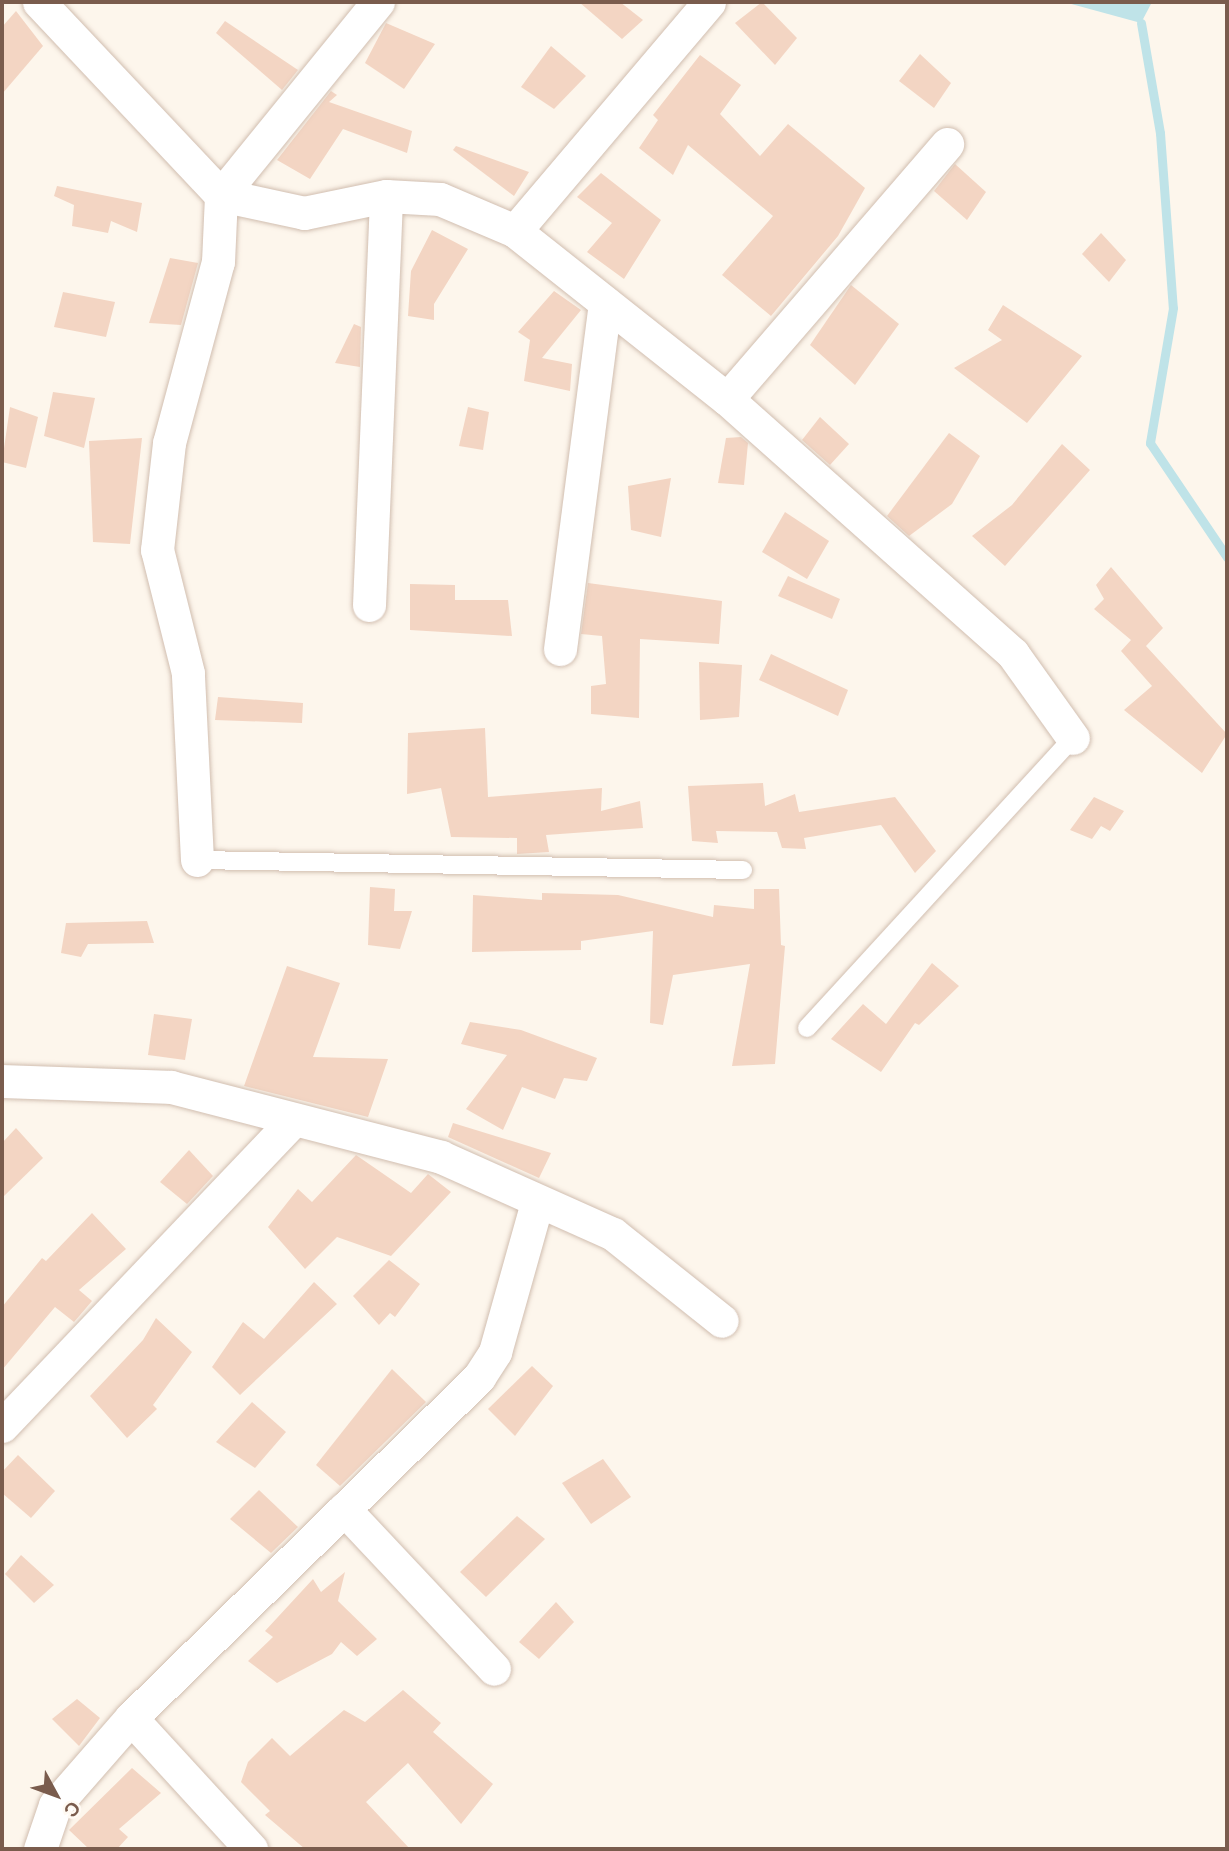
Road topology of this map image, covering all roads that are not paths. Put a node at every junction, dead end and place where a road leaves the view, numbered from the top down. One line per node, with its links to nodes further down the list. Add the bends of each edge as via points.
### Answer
1 (39, 2): 5 (street)
2 (378, 2): 5 (street)
3 (709, 2): 7 (street)
4 (947, 144): 9 (street)
5 (220, 195): 6 (street, via 304,214); 13 (street, via 218,262 169,443 157,550 187,673)
6 (386, 196): 7 (street, via 440,199); 10 (street)
7 (515, 231): 8 (street)
8 (605, 303): 9 (street); 11 (street)
9 (727, 399): 12 (street, via 1013,654)
10 (369, 605)
11 (561, 649)
12 (1073, 738): 15 (lane)
13 (197, 860): 14 (lane)
14 (743, 870)
15 (807, 1028)
16 (2, 1081): 17 (street, via 171,1087)
17 (292, 1122): 18 (street, via 441,1157); 20 (street)
18 (537, 1203): 19 (street, via 613,1234); 21 (street, via 495,1352 479,1377)
19 (722, 1321)
20 (2, 1426)
21 (344, 1508): 22 (street); 23 (street)
22 (494, 1670)
23 (131, 1718): 24 (street, via 55,1805); 25 (street)
24 (40, 1849)
25 (251, 1849)

